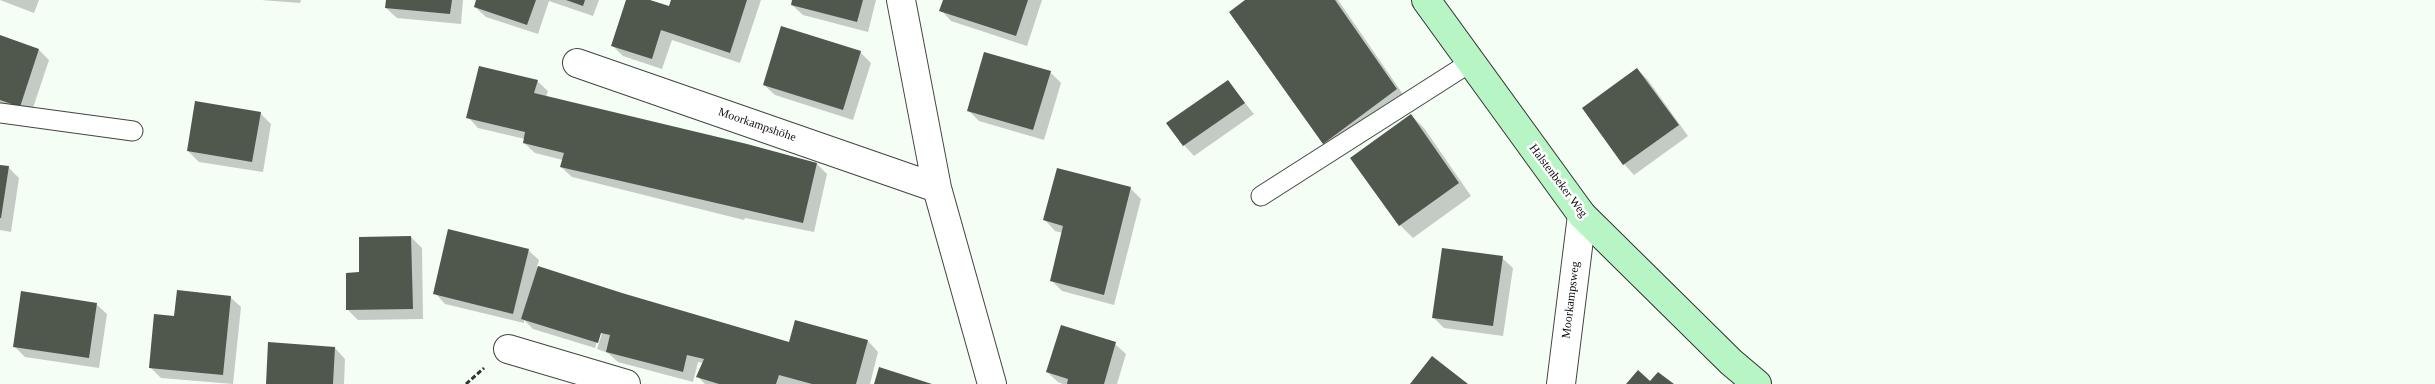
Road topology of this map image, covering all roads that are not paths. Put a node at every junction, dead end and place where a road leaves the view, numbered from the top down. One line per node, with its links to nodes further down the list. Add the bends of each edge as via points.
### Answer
1 (901, 0): 7 (street)
2 (1426, 0): 3 (main road, Halstenbeker Weg)
3 (1471, 62): 8 (lane); 9 (main road, Halstenbeker Weg)
4 (577, 63): 7 (street, Moorkampshöhe)
5 (0, 113): 6 (lane)
6 (134, 131)
7 (936, 188): 12 (street)
8 (1261, 196)
9 (1582, 216): 13 (street, Moorkampsweg); 14 (main road, Halstenbeker Weg)
10 (508, 349): 11 (street)
11 (626, 384)
12 (992, 384)
13 (1561, 384)
14 (1757, 384)

